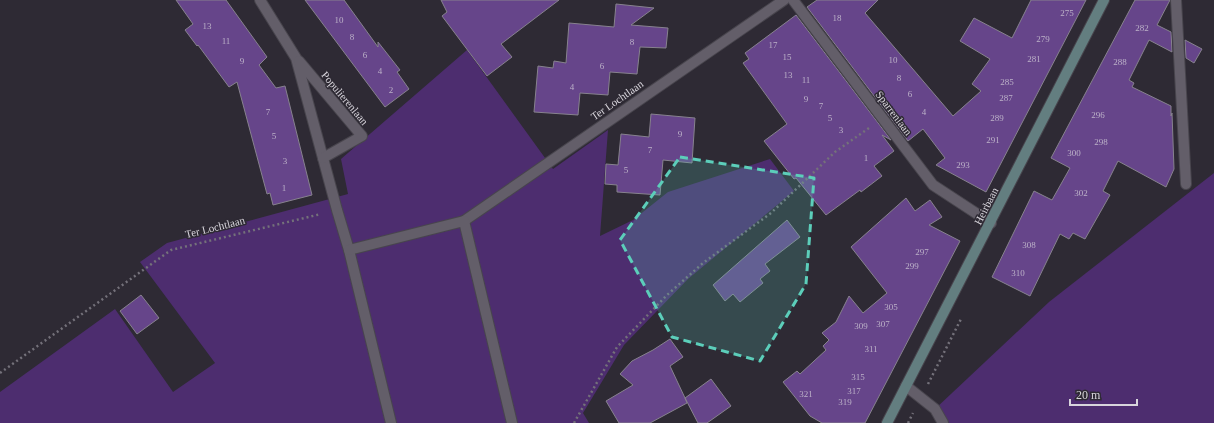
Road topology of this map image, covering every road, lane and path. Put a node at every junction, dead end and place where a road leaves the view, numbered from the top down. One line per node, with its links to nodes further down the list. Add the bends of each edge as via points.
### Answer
1 (260, 0): 6 (street, Populierenlaan)
2 (784, 0): 11 (street, Ter Lochtlaan)
3 (793, 0): 7 (street, Sparrenlaan)
4 (1104, 0): 12 (street, Heirbaan)
5 (1176, 0): 9 (street)
6 (296, 58): 8 (street, Populierenlaan); 8 (street, Populierenlaan, via 362,136)
7 (883, 118): 12 (street, Sparrenlaan, via 933,184); 18 (path, via 835,152 771,213 703,263 661,301 617,347)
8 (322, 158): 10 (street, Populierenlaan)
9 (1186, 184)
10 (337, 210): 13 (street); 14 (path, Ter Lochtlaan, via 171,250)
11 (464, 221): 13 (street, Ter Lochtlaan); 17 (street)
12 (991, 223): 15 (street, Heirbaan)
13 (349, 250): 16 (street)
14 (0, 373)
15 (906, 386): 19 (street, Heirbaan); 20 (street, via 935,410)
16 (391, 423)
17 (512, 423)
18 (574, 423)
19 (887, 423)
20 (943, 423)

